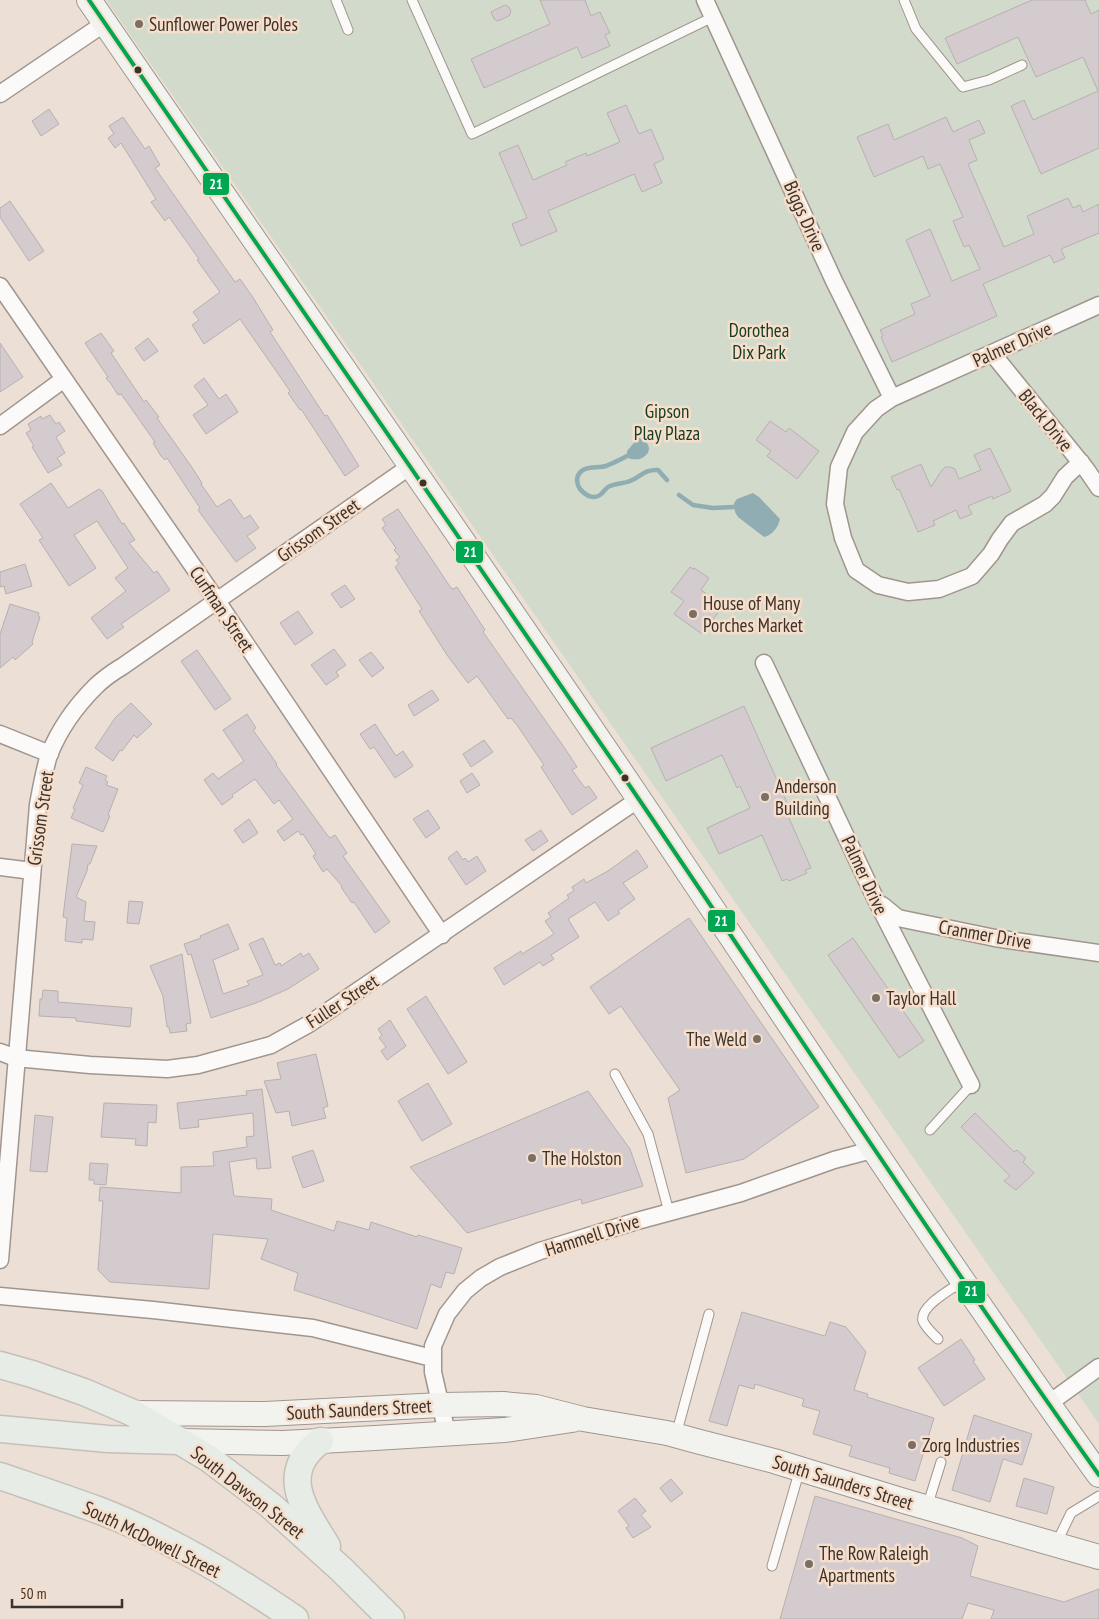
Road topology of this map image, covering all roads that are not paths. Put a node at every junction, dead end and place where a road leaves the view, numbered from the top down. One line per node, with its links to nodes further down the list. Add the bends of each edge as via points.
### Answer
1 (89, 0): 7 (main road)
2 (336, 0): 8 (lane)
3 (412, 0): 6 (lane, via 472,134)
4 (706, 0): 6 (street, Biggs Drive)
5 (904, 0): 9 (lane, via 916,29 963,87 989,80)
6 (713, 17): 15 (street, Biggs Drive, via 834,281)
7 (104, 23): 10 (street); 18 (main road)
8 (348, 30)
9 (1022, 65)
10 (0, 94)
11 (0, 286): 14 (street, Curfman Street)
12 (1099, 305): 13 (street, Palmer Drive)
13 (992, 353): 15 (street, Palmer Drive); 17 (street, Black Drive)
14 (64, 379): 16 (street); 20 (street, Curfman Street)
15 (892, 398): 17 (street, via 876,408 855,432 839,467 835,504 843,538 856,570 878,585 908,592 939,589 972,576 1012,523 1045,504)
16 (0, 426)
17 (1081, 462): 19 (street, Black Drive)
18 (412, 464): 20 (street, Grissom Street); 24 (main road)
19 (1099, 488)
20 (217, 601): 23 (street, Grissom Street, via 96,686 77,706); 28 (street, Curfman Street)
21 (764, 663): 27 (street, Palmer Drive)
22 (0, 734): 23 (street)
23 (50, 754): 26 (street, Grissom Street, via 38,805)
24 (639, 799): 28 (street, Fuller Street); 35 (main road)
25 (0, 868): 26 (street)
26 (32, 871): 31 (street, Grissom Street)
27 (876, 900): 29 (street, Cranmer Drive, via 898,918 995,938); 33 (street, Palmer Drive)
28 (442, 935): 31 (street, Fuller Street, via 309,1024 271,1045 229,1058 167,1069)
29 (1099, 953)
30 (0, 1052): 31 (street, Fuller Street)
31 (16, 1058): 37 (street, Grissom Street)
32 (615, 1074): 36 (lane, via 648,1134)
33 (971, 1085): 34 (lane)
34 (930, 1130)
35 (872, 1150): 36 (street, Hammell Drive, via 741,1193); 38 (main road)
36 (669, 1212): 42 (street, Hammell Drive, via 540,1251 482,1278 465,1291 447,1314 433,1346)
37 (0, 1260)
38 (963, 1281): 41 (lane, via 925,1308 924,1322); 45 (main road)
39 (0, 1296): 42 (street, via 313,1328)
40 (709, 1314): 51 (lane)
41 (938, 1339)
42 (432, 1358): 46 (street, Hammell Drive)
43 (0, 1365): 47 (main road, South Dawson Street, via 84,1392)
44 (1099, 1367): 45 (street)
45 (1048, 1404): 56 (main road)
46 (442, 1405): 47 (main road, South Saunders Street, via 265,1414); 48 (main road, South Saunders Street, via 536,1407); 50 (street, Hammell Drive)
47 (134, 1413): 52 (main road, South Dawson Street)
48 (583, 1418): 50 (main road, South Saunders Street, via 505,1430); 51 (main road, South Saunders Street)
49 (0, 1429): 52 (main road, via 108,1439)
50 (447, 1433): 53 (main road, South Saunders Street)
51 (676, 1436): 55 (main road, South Saunders Street)
52 (180, 1440): 53 (main road, South Saunders Street); 63 (main road, South Dawson Street, via 270,1505)
53 (320, 1441): 63 (main road, via 300,1464 297,1489)
54 (941, 1462): 59 (lane)
55 (800, 1469): 59 (main road, South Saunders Street); 62 (lane)
56 (1099, 1475)
57 (0, 1476): 64 (main road, South McDowell Street, via 142,1529 194,1555)
58 (1099, 1496): 60 (lane, via 1071,1513)
59 (927, 1507): 60 (main road, South Saunders Street)
60 (1056, 1544): 61 (main road, South Saunders Street)
61 (1099, 1557)
62 (772, 1566)
63 (342, 1570): 65 (main road, South Dawson Street)
64 (294, 1619)
65 (391, 1619)

